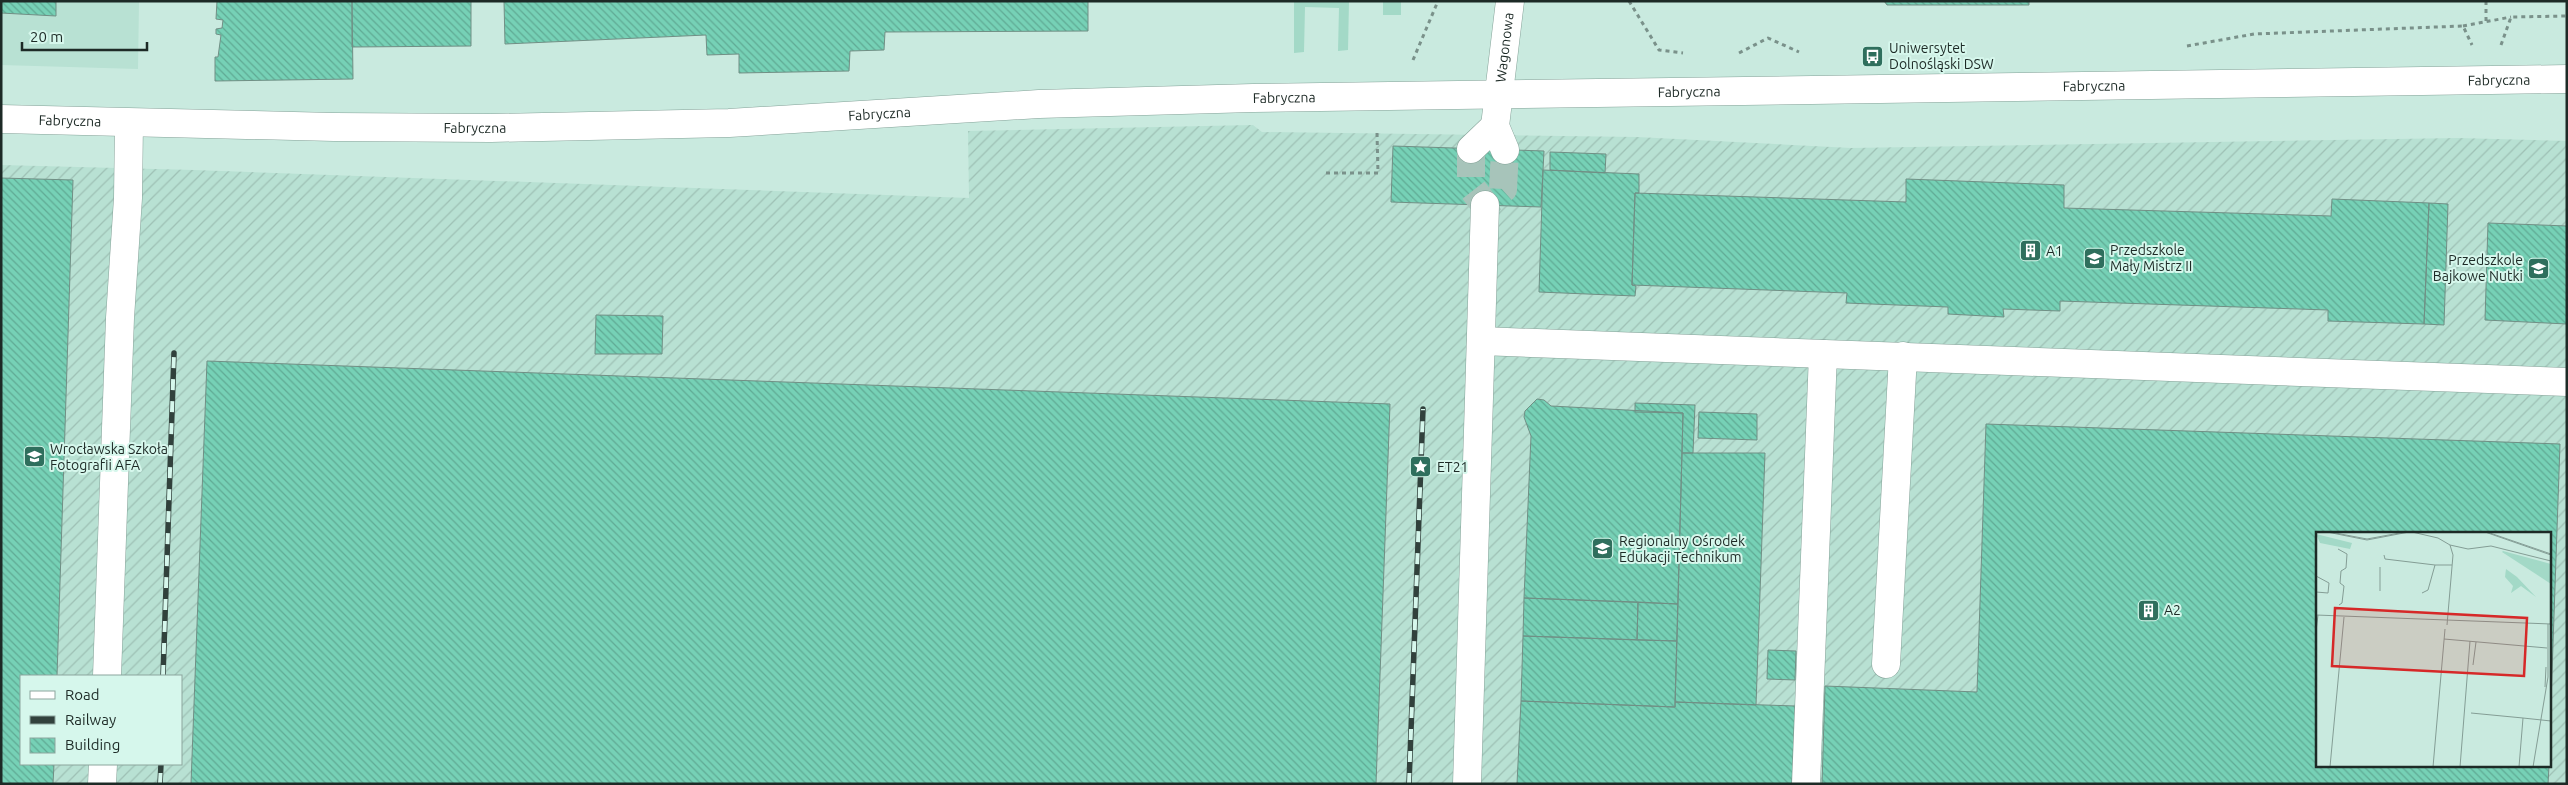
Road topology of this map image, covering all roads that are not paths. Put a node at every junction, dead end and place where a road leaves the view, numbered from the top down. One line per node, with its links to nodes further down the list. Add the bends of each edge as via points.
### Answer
1 (1510, 1): 3 (street, Wagonowa)
2 (2567, 79): 3 (street, Fabryczna)
3 (1500, 95): 5 (street, Fabryczna, via 1039,104 699,123 413,128); 6 (street, Wagonowa, via 1500,138)
4 (1, 119): 5 (street, Fabryczna)
5 (129, 123): 13 (street)
6 (1471, 149)
7 (1485, 206): 8 (street)
8 (1481, 341): 9 (street); 16 (street)
9 (1823, 354): 10 (street); 17 (street)
10 (1903, 356): 11 (street); 12 (street)
11 (2567, 382)
12 (1886, 664)
13 (107, 675)
14 (103, 765): 15 (street)
15 (102, 784)
16 (1467, 784)
17 (1806, 784)

